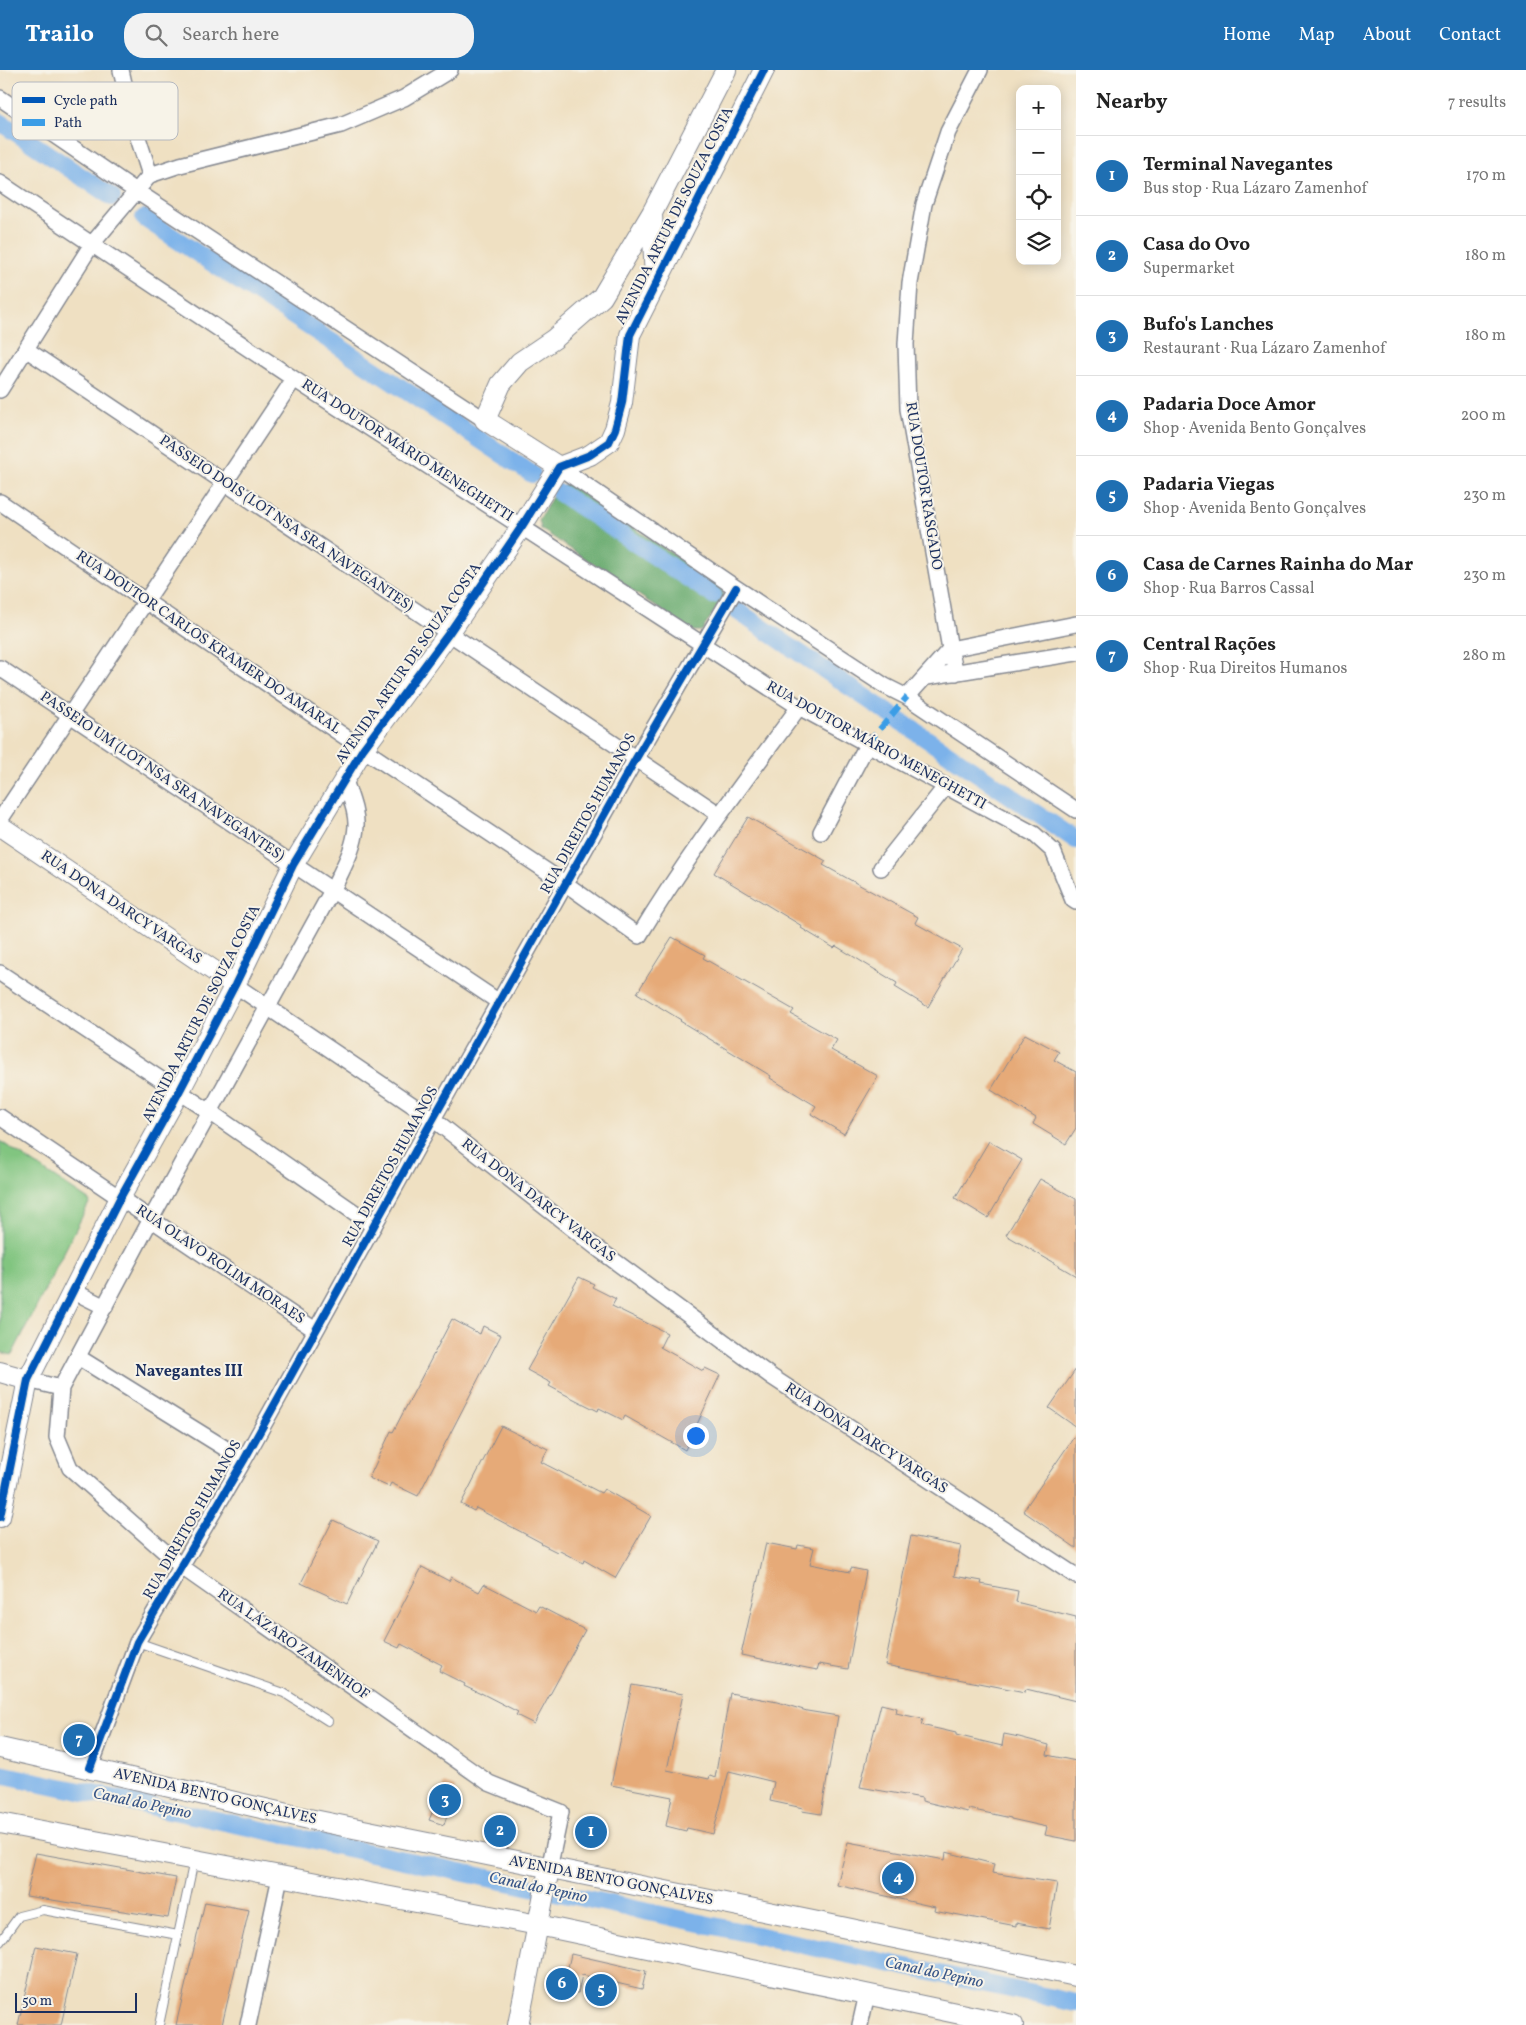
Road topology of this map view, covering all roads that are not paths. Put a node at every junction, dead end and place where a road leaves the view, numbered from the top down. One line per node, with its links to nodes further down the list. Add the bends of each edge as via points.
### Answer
1 (450, 70): 9 (street, via 404,98 341,125)
2 (726, 70): 12 (street, AVENIDA ARTUR DE SOUZA COSTA)
3 (764, 70): 14 (street, AVENIDA ARTUR DE SOUZA COSTA)
4 (980, 70): 28 (street, RUA DOUTOR RASGADO, via 948,132 924,204 910,283 906,344 908,409)
5 (0, 98): 6 (street)
6 (12, 106)
7 (61, 140): 11 (street)
8 (139, 140): 9 (street)
9 (150, 175): 11 (street)
10 (0, 183): 13 (street, RUA DOUTOR MÁRIO MENEGHETTI)
11 (136, 191): 13 (street); 18 (street)
12 (652, 213): 14 (street, AVENIDA ARTUR DE SOUZA COSTA); 18 (street, AVENIDA ARTUR DE SOUZA COSTA, via 602,297 520,362 502,384)
13 (92, 244): 15 (street); 16 (street, RUA DOUTOR MÁRIO MENEGHETTI)
14 (656, 283): 19 (street, AVENIDA ARTUR DE SOUZA COSTA, via 630,335 622,403 615,429 608,442 590,455)
15 (27, 350): 17 (street); 20 (street, PASSEIO DOIS (LOT NSA SRA NAVEGANTES))
16 (294, 378): 20 (street); 22 (street, RUA DOUTOR MÁRIO MENEGHETTI)
17 (0, 390)
18 (485, 420): 19 (street)
19 (559, 467): 22 (street, AVENIDA ARTUR DE SOUZA COSTA); 23 (street)
20 (225, 483): 24 (street); 26 (street, PASSEIO DOIS (LOT NSA SRA NAVEGANTES))
21 (0, 502): 24 (street, RUA DOUTOR CARLOS KRAMER DO AMARAL)
22 (522, 526): 26 (street, AVENIDA ARTUR DE SOUZA COSTA); 27 (street, RUA DOUTOR MÁRIO MENEGHETTI)
23 (736, 588): 27 (street, RUA DIREITOS HUMANOS); 33 (street, via 885,686)
24 (146, 602): 35 (street); 37 (street, RUA DOUTOR CARLOS KRAMER DO AMARAL)
25 (1076, 624): 28 (street)
26 (449, 633): 37 (street, AVENIDA ARTUR DE SOUZA COSTA); 38 (street, PASSEIO DOIS (LOT NSA SRA NAVEGANTES))
27 (703, 644): 34 (street, RUA DOUTOR MÁRIO MENEGHETTI); 38 (street, RUA DIREITOS HUMANOS)
28 (950, 649): 31 (street, RUA DOUTOR RASGADO); 32 (street)
29 (1076, 653): 31 (street)
30 (0, 668): 35 (street, PASSEIO UM (LOT NSA SRA NAVEGANTES))
31 (956, 673): 32 (street)
32 (927, 677): 33 (street)
33 (908, 697): 41 (street)
34 (799, 707): 36 (street, RUA DOUTOR MÁRIO MENEGHETTI); 42 (street)
35 (70, 715): 43 (street); 46 (street, PASSEIO UM (LOT NSA SRA NAVEGANTES))
36 (868, 743): 40 (street, RUA DOUTOR MÁRIO MENEGHETTI); 45 (street)
37 (363, 749): 39 (street, AVENIDA ARTUR DE SOUZA COSTA); 48 (street, RUA DOUTOR CARLOS KRAMER DO AMARAL)
38 (635, 760): 42 (street, PASSEIO DOIS (LOT NSA SRA NAVEGANTES)); 48 (street, RUA DIREITOS HUMANOS)
39 (345, 780): 46 (street, AVENIDA ARTUR DE SOUZA COSTA); 53 (street, AVENIDA ARTUR DE SOUZA COSTA, via 356,824 352,846 335,885)
40 (946, 786): 47 (street); 49 (street, RUA DOUTOR MÁRIO MENEGHETTI, via 1034,834 1053,851)
41 (1076, 810)
42 (720, 815): 48 (street, RUA DOUTOR CARLOS KRAMER DO AMARAL, via 639,936)
43 (0, 820)
44 (0, 826): 51 (street, RUA DONA DARCY VARGAS)
45 (820, 832)
46 (293, 865): 51 (street, AVENIDA ARTUR DE SOUZA COSTA); 52 (street, PASSEIO UM (LOT NSA SRA NAVEGANTES))
47 (881, 868)
48 (566, 884): 52 (street, RUA DIREITOS HUMANOS)
49 (1076, 902)
50 (0, 974): 54 (street)
51 (235, 985): 53 (street, RUA DONA DARCY VARGAS); 54 (street, AVENIDA ARTUR DE SOUZA COSTA)
52 (499, 1002): 57 (street, RUA DIREITOS HUMANOS)
53 (268, 1007): 55 (street, AVENIDA ARTUR DE SOUZA COSTA); 57 (street, RUA DONA DARCY VARGAS)
54 (179, 1092): 55 (street); 58 (street, AVENIDA ARTUR DE SOUZA COSTA)
55 (210, 1112): 59 (street, AVENIDA ARTUR DE SOUZA COSTA); 60 (street)
56 (0, 1117): 58 (street, RUA OLAVO ROLIM MORAES)
57 (432, 1119): 60 (street, RUA DIREITOS HUMANOS); 72 (street, RUA DONA DARCY VARGAS, via 601,1251 772,1377)
58 (120, 1198): 59 (street, RUA OLAVO ROLIM MORAES); 61 (street, AVENIDA ARTUR DE SOUZA COSTA)
59 (151, 1219): 62 (street, AVENIDA ARTUR DE SOUZA COSTA); 63 (street, RUA OLAVO ROLIM MORAES)
60 (374, 1226): 63 (street, RUA DIREITOS HUMANOS)
61 (73, 1291): 62 (street); 66 (street, AVENIDA ARTUR DE SOUZA COSTA)
62 (105, 1306): 64 (street, AVENIDA ARTUR DE SOUZA COSTA)
63 (315, 1330): 69 (street, RUA DIREITOS HUMANOS)
64 (78, 1357): 67 (street, AVENIDA ARTUR DE SOUZA COSTA); 69 (street)
65 (0, 1372): 66 (street)
66 (28, 1380): 67 (street); 70 (street, AVENIDA ARTUR DE SOUZA COSTA)
67 (61, 1388): 68 (street, AVENIDA ARTUR DE SOUZA COSTA)
68 (57, 1438): 71 (street, RUA LÁZARO ZAMENHOF, via 70,1468)
69 (244, 1460): 71 (street, RUA DIREITOS HUMANOS)
70 (0, 1517)
71 (182, 1567): 73 (street, RUA DIREITOS HUMANOS); 79 (street, RUA LÁZARO ZAMENHOF, via 489,1783 561,1812)
72 (1076, 1576)
73 (136, 1642): 74 (lane, via 284,1693); 76 (street, RUA DIREITOS HUMANOS)
74 (328, 1721)
75 (0, 1748): 76 (street, AVENIDA BENTO GONÇALVES)
76 (90, 1768): 79 (street, AVENIDA BENTO GONÇALVES)
77 (0, 1823): 78 (street)
78 (194, 1860): 80 (street); 82 (lane)
79 (552, 1876): 81 (street); 84 (street, AVENIDA BENTO GONÇALVES, via 813,1921)
80 (280, 1877): 81 (street); 87 (street)
81 (542, 1921): 85 (street); 88 (street)
82 (178, 1935): 83 (lane, via 43,1910 19,1916); 86 (lane)
83 (0, 1942)
84 (1076, 1976)
85 (867, 1994): 89 (street); 90 (street)
86 (159, 2025)
87 (248, 2025)
88 (518, 2025)
89 (860, 2025)
90 (1013, 2025)

